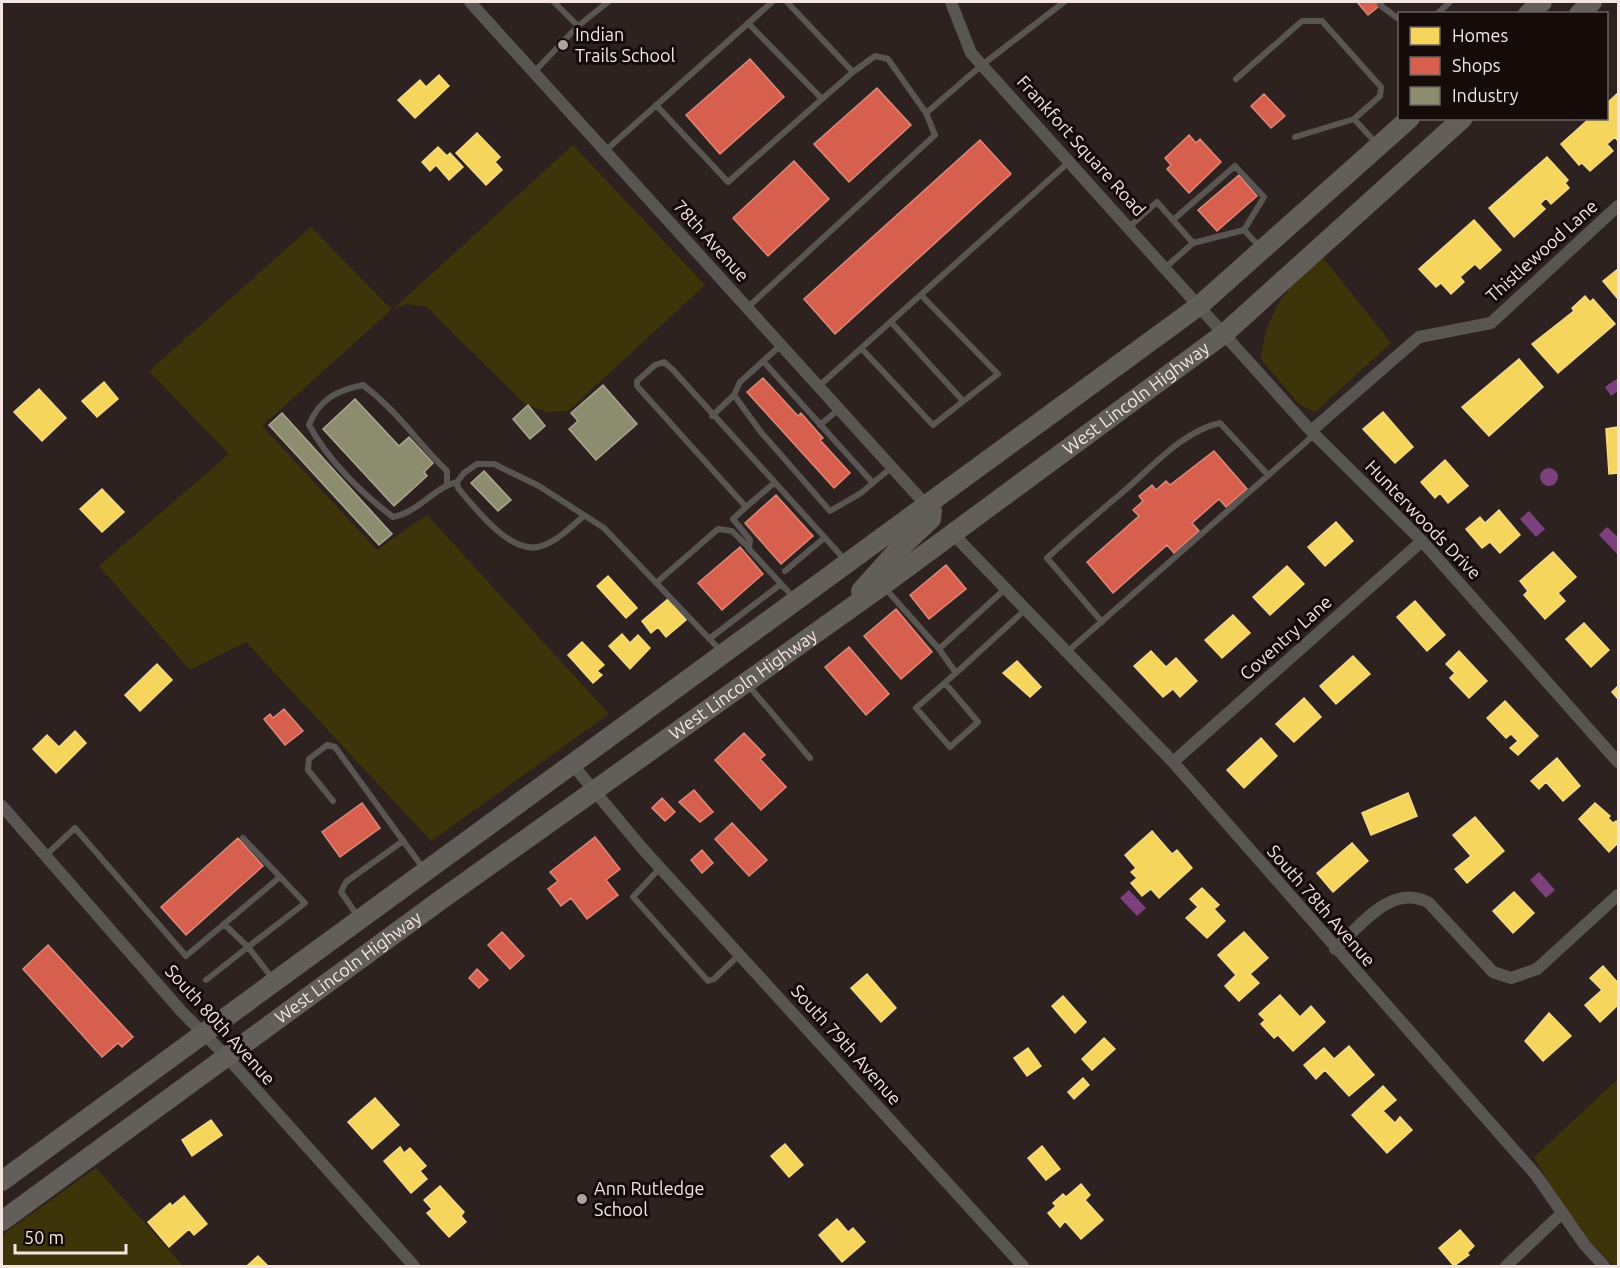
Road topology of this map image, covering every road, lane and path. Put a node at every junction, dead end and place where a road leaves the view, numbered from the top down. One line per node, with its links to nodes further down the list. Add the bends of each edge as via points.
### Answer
1 (470, 2): 15 (street, 78th Avenue)
2 (554, 2): 13 (lane)
3 (608, 2): 13 (lane)
4 (772, 2): 12 (lane)
5 (787, 2): 16 (lane)
6 (951, 2): 14 (street, Frankfort Square Road, via 971,53)
7 (1064, 2): 14 (lane)
8 (1542, 2): 10 (main road)
9 (1380, 5): 11 (lane)
10 (1530, 12)
11 (1398, 19)
12 (748, 23): 18 (lane); 19 (lane)
13 (578, 26): 15 (lane)
14 (982, 65): 20 (lane); 27 (street, Frankfort Square Road)
15 (534, 72): 26 (street, 78th Avenue)
16 (853, 72): 18 (lane); 20 (lane, via 875,56 888,59)
17 (1236, 79): 21 (lane, via 1302,21 1322,21 1381,87 1380,96)
18 (822, 99): 19 (lane, via 728,182)
19 (656, 105): 26 (lane)
20 (926, 113): 37 (lane, via 935,135)
21 (1354, 119): 24 (lane); 25 (lane)
22 (1408, 120): 25 (main road, West Lincoln Highway)
23 (1461, 120): 39 (main road, West Lincoln Highway)
24 (1295, 137)
25 (1379, 146): 33 (main road, West Lincoln Highway)
26 (605, 151): 37 (street, 78th Avenue)
27 (1070, 161): 30 (street, Frankfort Square Road); 35 (lane)
28 (1618, 206): 49 (street, Thistlewood Lane, via 1491,323 1419,337)
29 (1173, 220): 30 (lane, via 1157,202); 31 (lane, via 1235,166 1264,197); 32 (lane)
30 (1129, 227): 34 (street, Frankfort Square Road)
31 (1244, 230): 32 (lane); 33 (lane)
32 (1193, 243): 34 (lane)
33 (1263, 249): 36 (main road, West Lincoln Highway)
34 (1166, 267): 36 (street, Frankfort Square Road)
35 (921, 295): 38 (lane); 45 (lane, via 998,374)
36 (1200, 305): 39 (street, Hunterwoods Drive); 56 (main road, West Lincoln Highway)
37 (747, 308): 40 (street, 78th Avenue)
38 (891, 322): 41 (lane); 45 (lane)
39 (1225, 333): 49 (street, Hunterwoods Drive); 59 (main road, West Lincoln Highway)
40 (781, 345): 42 (lane); 43 (street, 78th Avenue)
41 (861, 348): 43 (lane); 45 (lane, via 933,425)
42 (763, 361): 44 (lane, via 740,382); 48 (lane)
43 (819, 387): 46 (street, 78th Avenue)
44 (734, 395): 47 (lane); 54 (lane, via 830,511)
45 (963, 401)
46 (839, 409): 48 (lane); 50 (street, 78th Avenue)
47 (712, 416): 53 (lane); 57 (lane, via 664,363 655,365 638,381 637,386)
48 (820, 425): 54 (lane)
49 (1313, 433): 51 (lane); 61 (street, Hunterwoods Drive)
50 (892, 467): 54 (lane); 56 (street, 78th Avenue)
51 (1268, 475): 72 (lane); 72 (lane, via 1220,423 1207,426 1167,454 1080,528 1047,558)
52 (457, 482): 55 (lane); 58 (lane, via 477,464 494,464 539,486); 58 (lane, via 458,488 501,535 525,547 538,547 554,540)
53 (774, 483): 57 (lane); 60 (lane)
54 (873, 483)
55 (447, 484): 55 (lane, via 417,508 393,517 374,503 317,440 309,424 314,412 343,389 363,385 391,407 447,471)
56 (926, 505): 63 (main road, West Lincoln Highway); 71 (main road, via 932,511 932,519 896,552)
57 (746, 507): 62 (lane, via 732,519 750,540)
58 (584, 516): 65 (lane, via 604,528)
59 (952, 533): 67 (main road, West Lincoln Highway); 68 (street)
60 (824, 538): 63 (lane); 64 (lane)
61 (1422, 541): 81 (street, Coventry Lane); 82 (street, Hunterwoods Drive)
62 (749, 549): 65 (lane, via 732,531 718,529); 66 (lane)
63 (848, 564): 69 (main road, West Lincoln Highway)
64 (785, 571)
65 (656, 583): 73 (lane)
66 (781, 584): 69 (lane); 73 (lane)
67 (883, 585): 71 (main road, West Lincoln Highway); 74 (lane)
68 (1002, 585): 70 (street, South 78th Avenue); 74 (lane)
69 (797, 601): 76 (main road, West Lincoln Highway)
70 (1026, 609): 75 (street, South 78th Avenue); 77 (lane)
71 (837, 618): 78 (main road, West Lincoln Highway)
72 (1102, 622): 75 (lane)
73 (710, 639): 76 (lane)
74 (939, 650): 77 (lane)
75 (1067, 652): 81 (street, South 78th Avenue)
76 (724, 654): 83 (main road, West Lincoln Highway)
77 (956, 673): 79 (lane)
78 (746, 682): 80 (lane); 84 (main road, West Lincoln Highway)
79 (945, 683): 79 (lane, via 916,708 950,747 978,722)
80 (810, 758)
81 (1173, 762): 97 (street, South 78th Avenue)
82 (1618, 762)
83 (572, 764): 84 (street, South 79th Avenue); 91 (main road, West Lincoln Highway)
84 (593, 790): 90 (street, South 79th Avenue); 102 (main road, West Lincoln Highway)
85 (333, 801): 88 (lane, via 308,770 309,759 327,745 335,747)
86 (2, 806): 89 (street, South 80th Avenue)
87 (243, 838): 92 (lane)
88 (403, 841): 91 (lane); 94 (lane, via 346,882 340,892)
89 (46, 855): 95 (lane, via 75,828 186,956); 101 (street, South 80th Avenue)
90 (660, 868): 98 (street, South 79th Avenue); 98 (lane, via 633,897 653,921 708,981)
91 (425, 872): 94 (main road, West Lincoln Highway)
92 (280, 877): 95 (lane); 96 (lane, via 305,903)
93 (1618, 896): 97 (street, via 1537,969 1519,977 1493,972 1429,903 1415,897 1402,896 1387,903)
94 (360, 920): 100 (main road, West Lincoln Highway)
95 (224, 924): 96 (lane)
96 (248, 947): 99 (lane); 100 (lane)
97 (1335, 949): 104 (street, South 78th Avenue, via 1536,1175)
98 (739, 955): 107 (street, South 79th Avenue)
99 (206, 980)
100 (275, 982): 101 (main road, West Lincoln Highway)
101 (205, 1034): 102 (street, South 80th Avenue); 103 (main road, West Lincoln Highway)
102 (226, 1056): 105 (main road, West Lincoln Highway); 106 (street, South 80th Avenue)
103 (2, 1181)
104 (1562, 1214): 108 (street); 109 (street, South 78th Avenue)
105 (2, 1221)
106 (414, 1266)
107 (1023, 1266)
108 (1506, 1266)
109 (1604, 1266)

